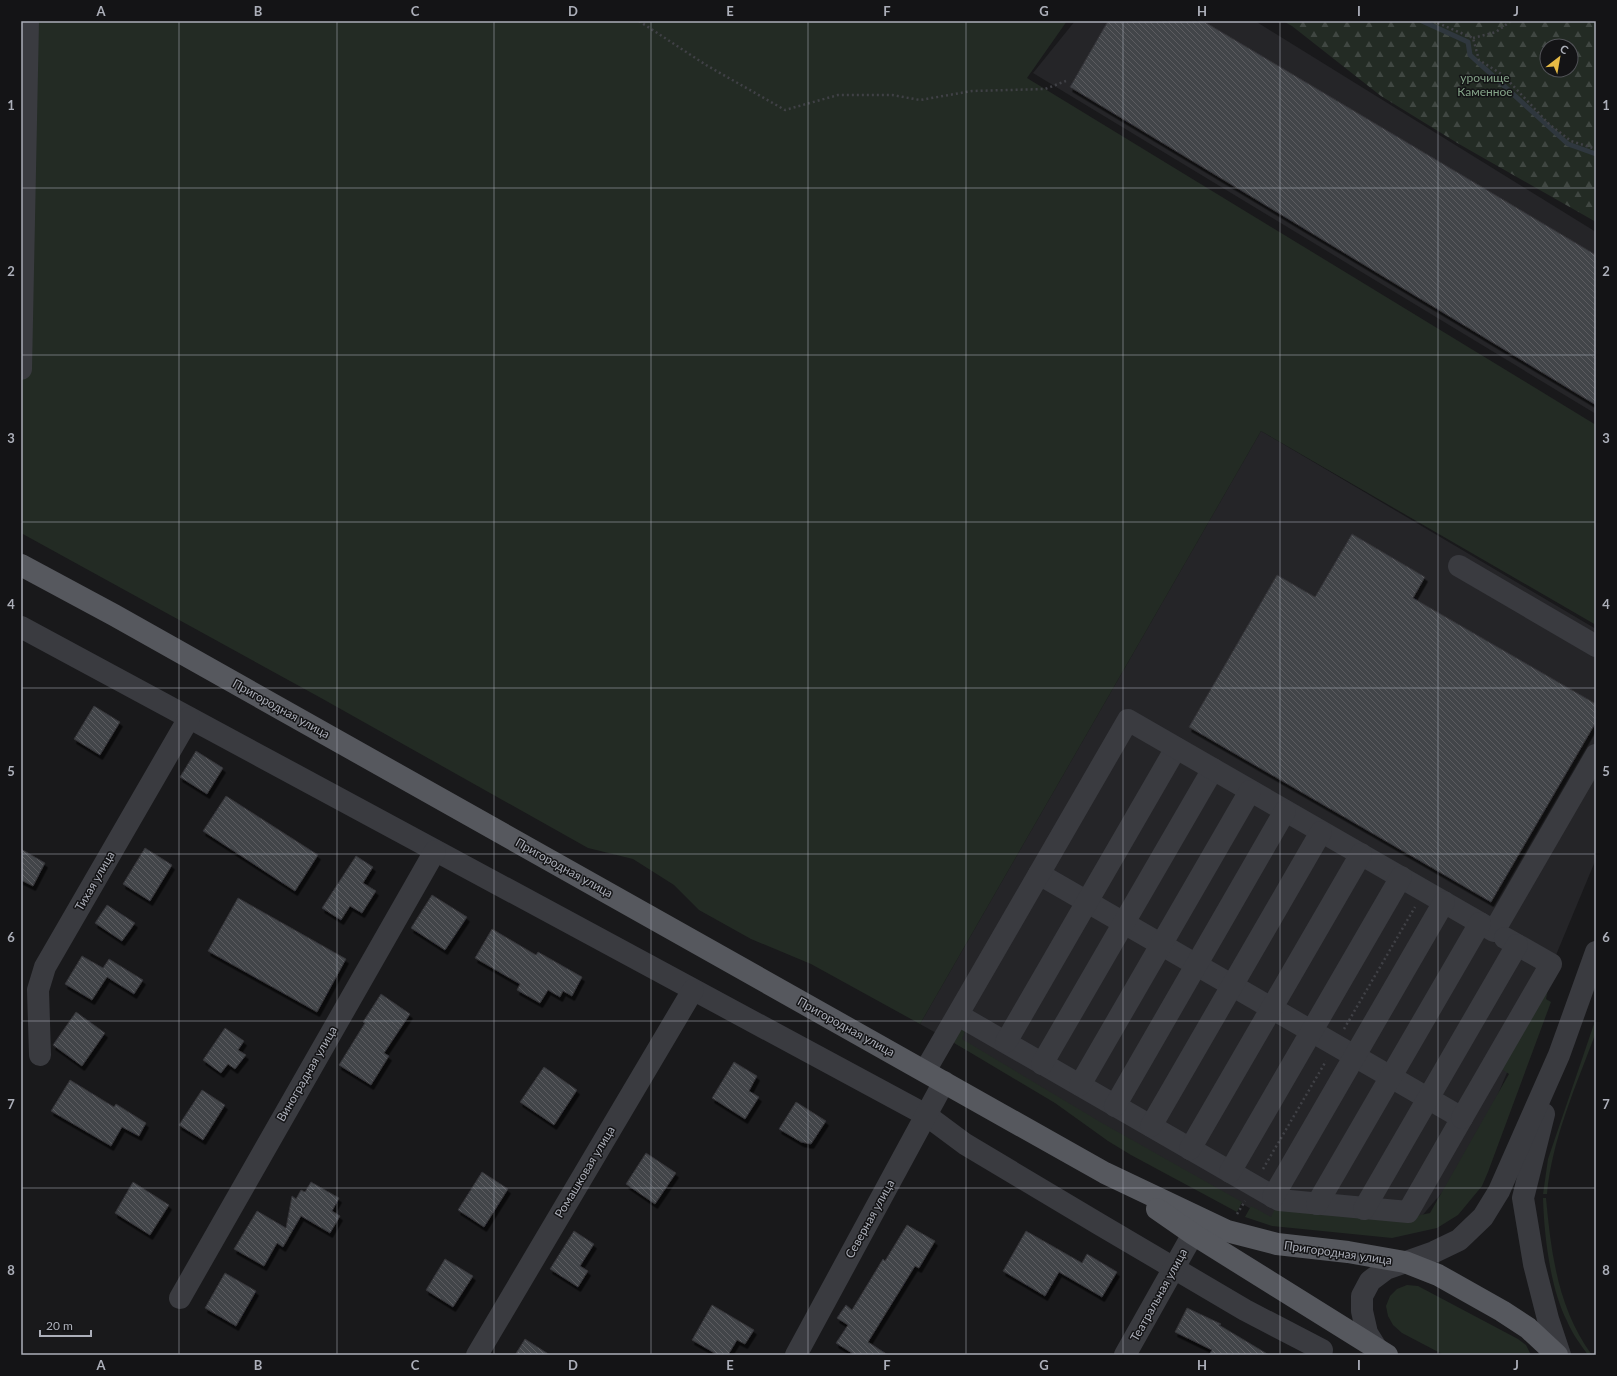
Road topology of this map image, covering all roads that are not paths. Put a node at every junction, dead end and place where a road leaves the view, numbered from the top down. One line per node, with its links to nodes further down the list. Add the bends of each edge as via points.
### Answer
1 (28, 21): 2 (street)
2 (21, 369)
3 (21, 565): 36 (main road, Пригородная улица)
4 (1458, 566): 6 (street)
5 (21, 627): 7 (street)
6 (1596, 646)
7 (189, 718): 14 (street); 32 (street, Тихая улица, via 45,967 38,990)
8 (1176, 748): 10 (street); 16 (street, via 1128,720); 18 (street)
9 (1596, 755): 21 (street)
10 (1213, 769): 11 (street); 20 (street)
11 (1250, 790): 12 (street); 22 (street)
12 (1285, 811): 13 (street); 25 (street)
13 (1321, 832): 15 (street); 26 (street)
14 (435, 851): 27 (street); 54 (street, Виноградная улица)
15 (1361, 854): 17 (street); 28 (street)
16 (1039, 874): 18 (street); 29 (street)
17 (1401, 877): 19 (street); 30 (street)
18 (1087, 902): 20 (street); 31 (street)
19 (1444, 902): 21 (street); 34 (street)
20 (1124, 923): 22 (street); 35 (street)
21 (1487, 927): 23 (street); 37 (street)
22 (1161, 944): 25 (street); 39 (street)
23 (1517, 944): 40 (street); 43 (street, via 1551,964)
24 (1596, 952): 33 (street)
25 (1196, 965): 26 (street); 41 (street)
26 (1232, 986): 28 (street); 44 (street)
27 (693, 990): 42 (street); 57 (street, Ромашковая улица)
28 (1272, 1008): 30 (street); 45 (street)
29 (958, 1015): 31 (street); 36 (street)
30 (1312, 1032): 34 (street); 46 (street)
31 (1006, 1042): 35 (street)
32 (40, 1055)
33 (1559, 1055): 52 (street, via 1498,1191 1483,1217 1459,1240); 61 (street, via 1523,1198 1534,1264)
34 (1354, 1056): 37 (street); 48 (street)
35 (1042, 1064): 39 (street)
36 (925, 1071): 38 (main road, Пригородная улица)
37 (1391, 1077): 40 (street); 49 (street)
38 (944, 1082): 42 (street, Северная улица); 47 (main road, Пригородная улица)
39 (1080, 1085): 41 (street)
40 (1428, 1099): 43 (street); 50 (street)
41 (1115, 1106): 44 (street)
42 (926, 1115): 53 (street, via 966,1144); 58 (street, Северная улица)
43 (1462, 1118): 50 (street, via 1408,1212)
44 (1151, 1126): 45 (street)
45 (1190, 1149): 46 (street)
46 (1230, 1172): 48 (street)
47 (1105, 1173): 51 (main road, Пригородная улица); 52 (main road, Пригородная улица, via 1228,1231 1276,1244 1348,1252)
48 (1273, 1197): 49 (street, via 1278,1200)
49 (1317, 1204): 50 (street)
50 (1364, 1209)
51 (1193, 1234): 53 (street, Театральная улица); 56 (main road, Пригородная улица)
52 (1405, 1262): 56 (street, via 1386,1269 1370,1280 1362,1296 1362,1311 1367,1333); 60 (main road, Пригородная улица, via 1438,1275 1502,1311 1528,1328)
53 (1175, 1267): 55 (street, via 1245,1310); 59 (street, Театральная улица)
54 (180, 1298)
55 (1322, 1350)
56 (1382, 1352)
57 (477, 1355)
58 (796, 1355)
59 (1125, 1355)
60 (1557, 1355)
61 (1560, 1355)

